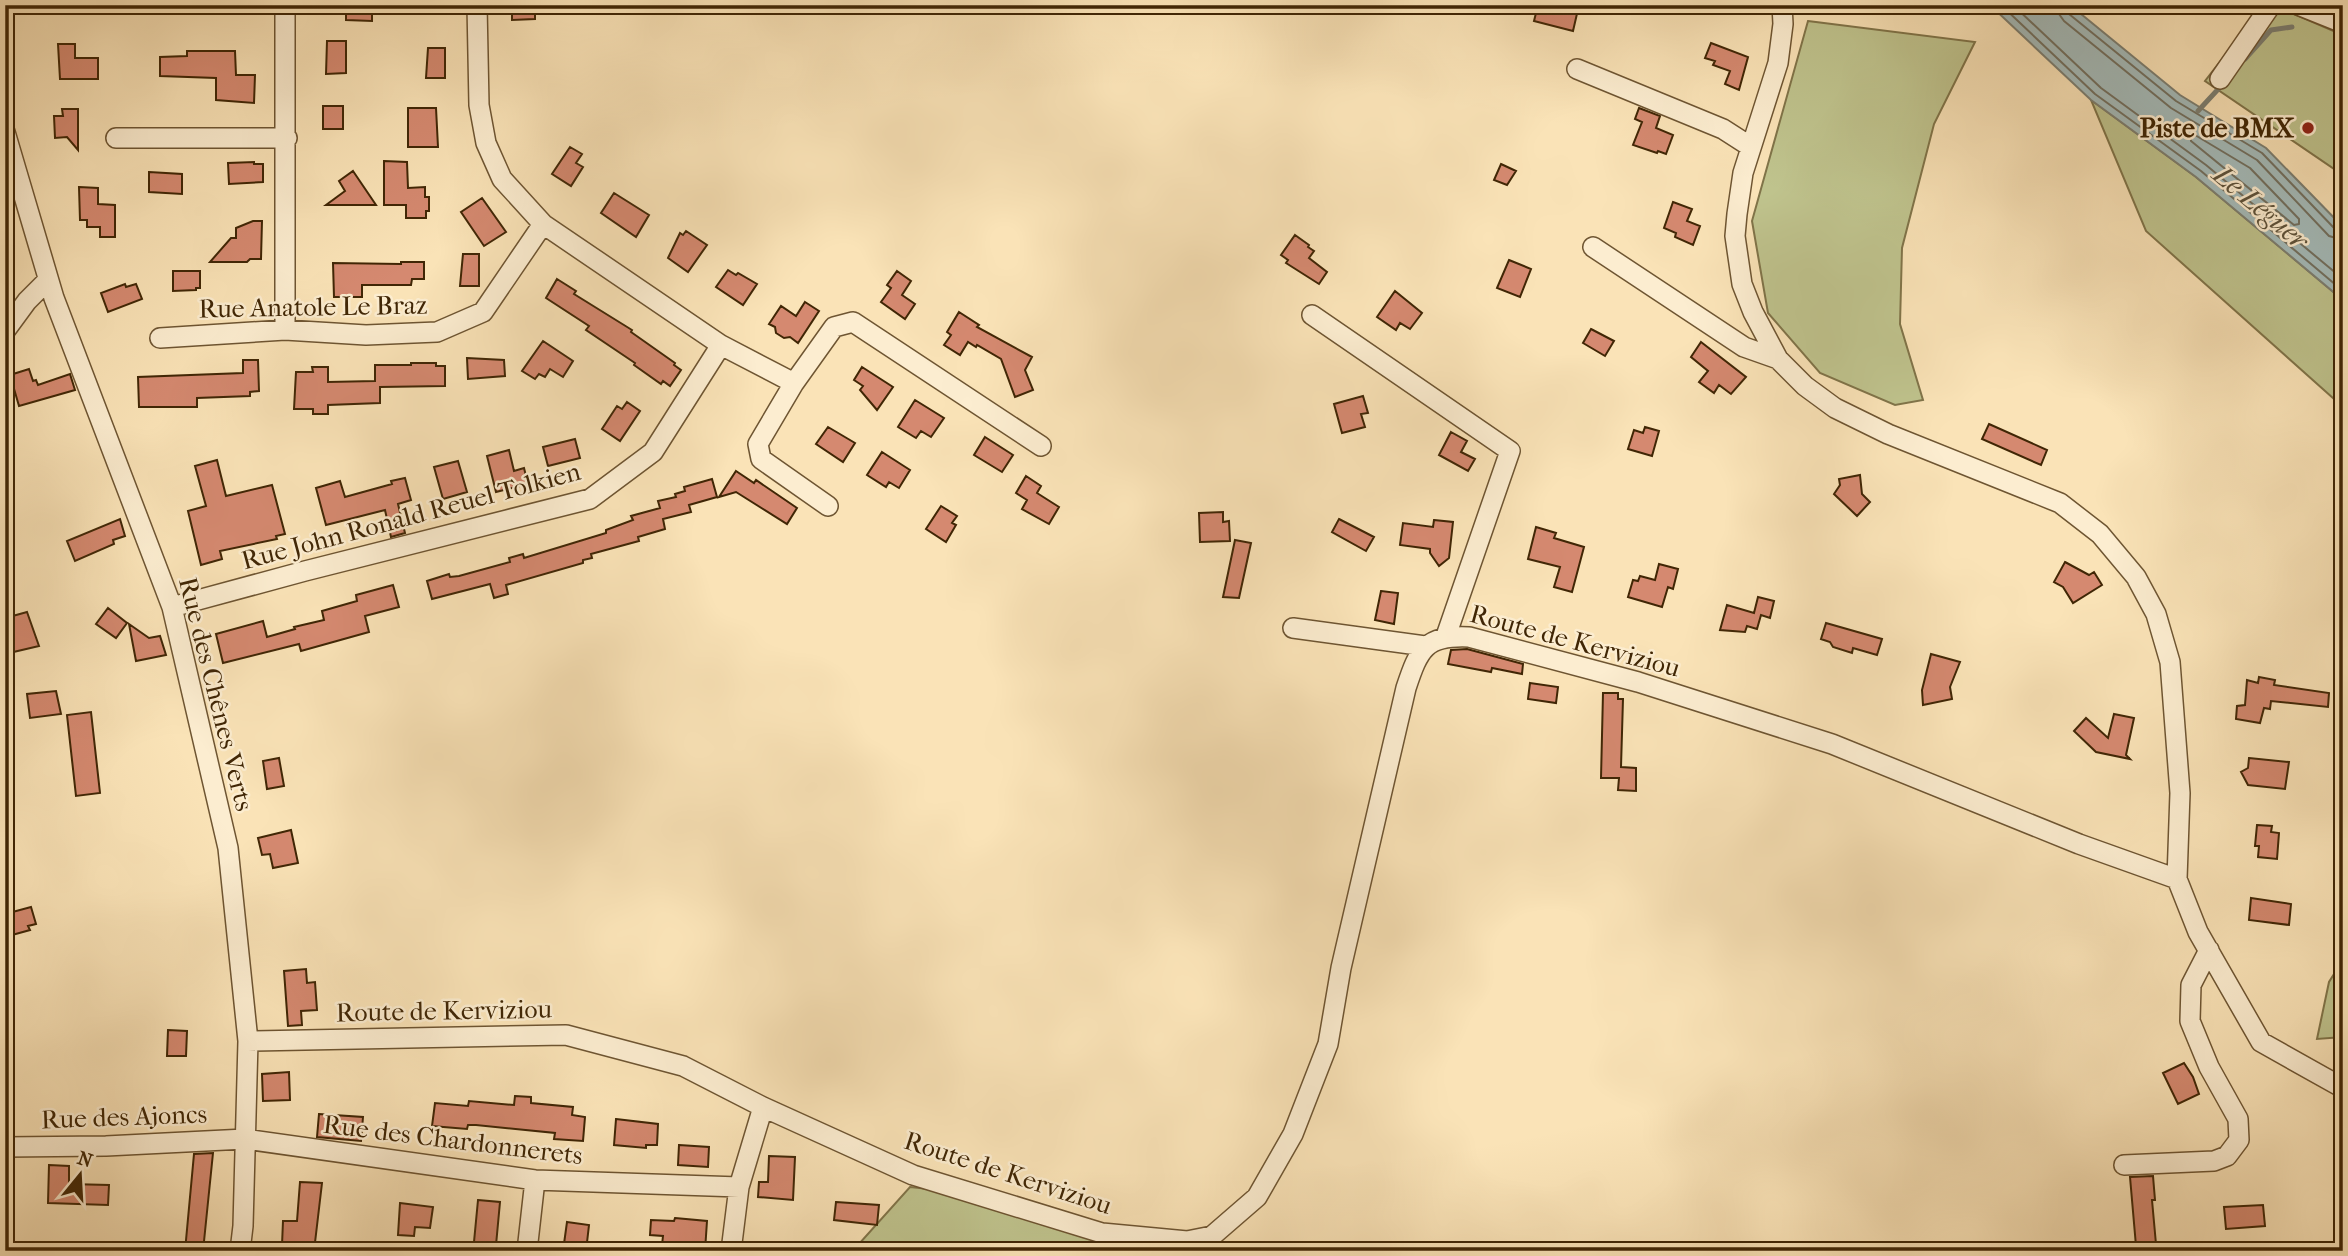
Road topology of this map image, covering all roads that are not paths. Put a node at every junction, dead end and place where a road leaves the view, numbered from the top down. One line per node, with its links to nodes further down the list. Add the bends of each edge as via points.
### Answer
1 (285, 5): 11 (street)
2 (477, 5): 13 (street, via 479,105 486,143 502,179)
3 (1782, 5): 12 (street, via 1778,63)
4 (2271, 5): 8 (street)
5 (2298, 5): 6 (street)
6 (2343, 23)
7 (1577, 69): 12 (street, via 1723,129)
8 (2220, 79)
9 (5, 132): 15 (street, Rue des Chênes Verts)
10 (116, 138): 11 (street)
11 (287, 138): 17 (street)
12 (1751, 147): 21 (street, via 1735,236 1742,284)
13 (542, 224): 17 (street, Rue Anatole Le Braz, via 483,312 437,332 366,335); 20 (street)
14 (1592, 247): 21 (street, via 1744,347)
15 (48, 280): 18 (street); 25 (street, Rue des Chênes Verts)
16 (1312, 315): 27 (street, via 1510,451)
17 (285, 330): 19 (street, Rue Anatole Le Braz)
18 (5, 331)
19 (160, 338)
20 (720, 345): 22 (street); 25 (street, Rue John Ronald Reuel Tolkien, via 653,452 590,499)
21 (1778, 359): 29 (street, via 1835,408 1888,435 2060,503 2100,534 2136,578 2156,614 2170,662 2180,793)
22 (794, 383): 23 (street, via 834,327 853,322); 24 (street, via 758,444 761,459)
23 (1041, 446)
24 (828, 506)
25 (172, 607): 31 (street, Rue des Chênes Verts, via 228,848)
26 (1293, 628): 28 (street)
27 (1446, 636): 28 (street, Route de Kerviziou); 29 (street, Route de Kerviziou, via 1469,637 1625,679 1832,744)
28 (1425, 646): 33 (street, Route de Kerviziou, via 1413,667 1399,715 1328,1044 1293,1134 1257,1197 1212,1236 1187,1241 1102,1233 914,1175)
29 (2177, 879): 30 (street)
30 (2208, 950): 32 (street, via 2261,1042); 36 (street, via 2191,985 2190,1021 2238,1119 2239,1140 2227,1156 2214,1161)
31 (248, 1041): 33 (street, Route de Kerviziou, via 566,1035 683,1066); 34 (street, Rue des Chênes Verts)
32 (2343, 1088)
33 (763, 1107): 38 (street)
34 (245, 1139): 35 (street, Rue des Ajoncs); 37 (street, Rue des Chardonnerets); 39 (street, Rue des Chênes Verts)
35 (5, 1147)
36 (2123, 1165)
37 (535, 1180): 38 (street, Rue des Chardonnerets); 40 (street)
38 (739, 1187): 41 (street)
39 (240, 1251)
40 (527, 1251)
41 (731, 1251)

